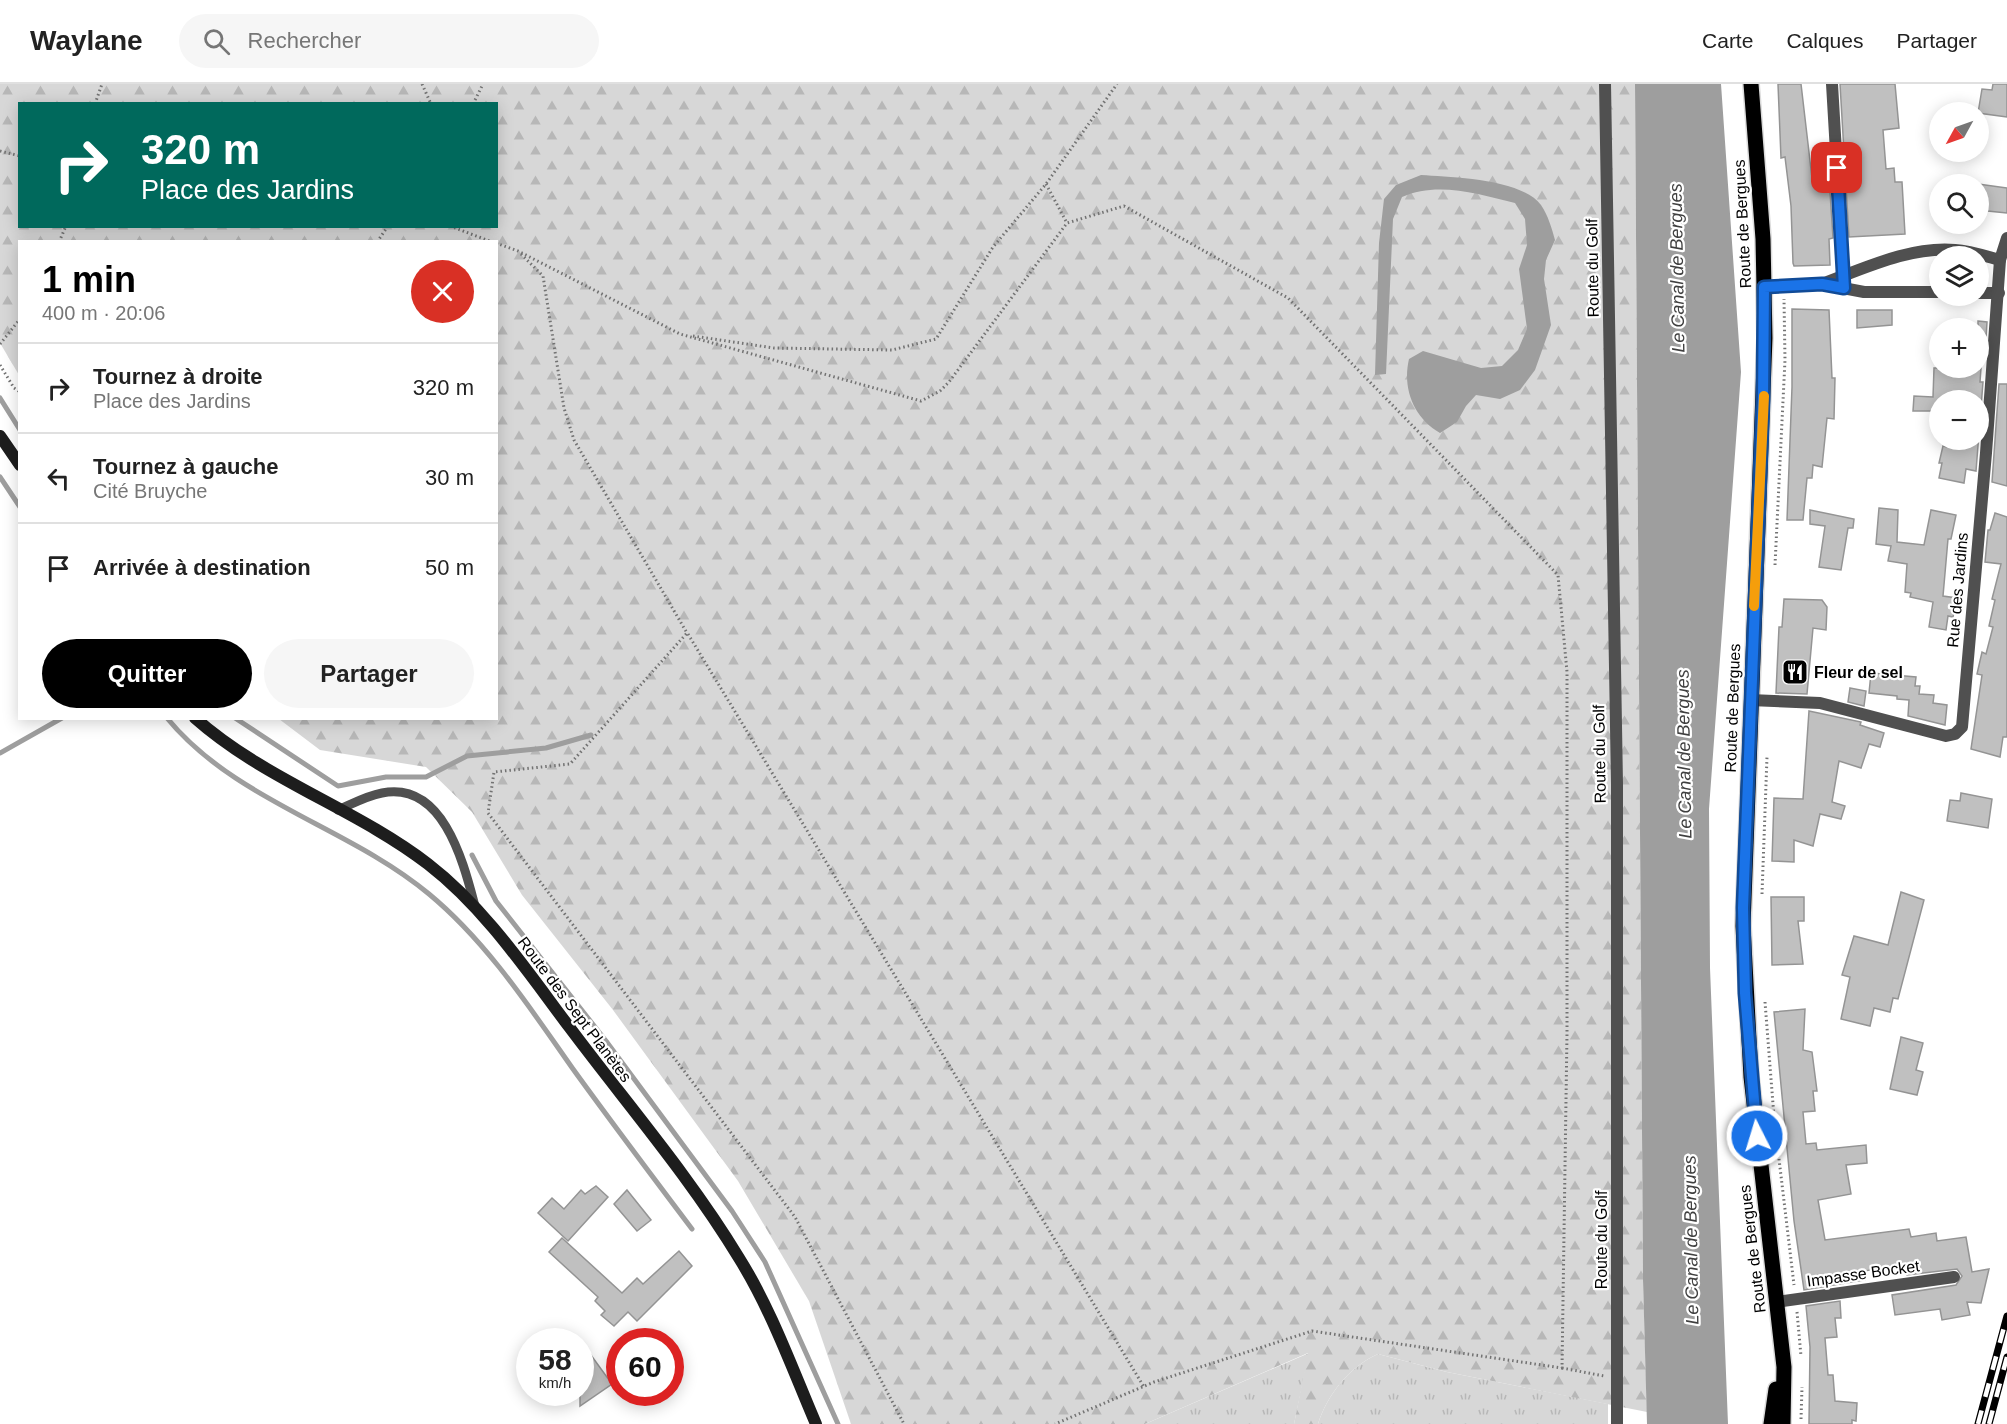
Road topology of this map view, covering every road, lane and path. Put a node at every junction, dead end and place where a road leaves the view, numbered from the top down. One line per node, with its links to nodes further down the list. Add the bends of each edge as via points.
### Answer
1 (102, 84): 8 (path)
2 (422, 84): 9 (path)
3 (483, 84): 10 (path)
4 (1117, 84): 13 (path)
5 (1605, 84): 50 (street, Route du Golf, via 1617,784)
6 (1751, 84): 22 (main road, Route de Bergues)
7 (1832, 84): 21 (street)
8 (96, 102)
9 (430, 102)
10 (474, 102)
11 (0, 151): 12 (path)
12 (18, 156)
13 (1046, 184): 14 (path); 28 (path, via 993,247 936,339 892,350 774,348)
14 (1067, 223): 28 (path, via 949,382 921,400); 48 (path, via 1124,207 1288,298 1558,575 1567,672)
15 (455, 228): 17 (path)
16 (2007, 238): 20 (street, Rue des Jardins)
17 (487, 240)
18 (498, 244): 19 (path)
19 (518, 251): 28 (path); 35 (path, via 543,276 564,408 574,440)
20 (2000, 260): 21 (street, via 1942,249 1888,260); 26 (street, Rue des Jardins)
21 (1843, 282): 23 (street); 24 (street, via 1873,292)
22 (1764, 287): 23 (street); 36 (main road, Route de Bergues)
23 (1783, 287): 34 (path, via 1785,360)
24 (1929, 292)
25 (1989, 293): 26 (street)
26 (1999, 293): 36 (street, Rue des Jardins, via 1962,727 1946,736 1810,702)
27 (18, 322): 29 (path)
28 (680, 334)
29 (0, 344)
30 (0, 365): 31 (path)
31 (18, 391)
32 (0, 436): 33 (main road)
33 (18, 462)
34 (1774, 569)
35 (687, 633): 51 (path); 53 (path, via 570,764 494,772 488,813 795,1217)
36 (1750, 700): 45 (main road, Route de Bergues, via 1743,865 1745,993)
37 (198, 720): 39 (main road, Route des Sept Planètes, via 251,762)
38 (1767, 748): 40 (path)
39 (338, 810): 41 (main road, Route des Sept Planètes, via 427,864); 41 (lane, via 382,793 410,793 422,800 438,815 453,840)
40 (1762, 897)
41 (475, 908): 52 (main road, Route des Sept Planètes, via 732,1246 766,1310)
42 (1763, 992): 44 (path)
43 (1954, 1277): 44 (street, Impasse Bocket)
44 (1796, 1299): 45 (street, Impasse Bocket); 47 (path)
45 (1776, 1302): 46 (main road, Route de Bergues)
46 (1780, 1332): 56 (main road, Route de Bergues); 57 (main road, Route de Bergues)
47 (1802, 1361)
48 (1562, 1368): 50 (path); 51 (path, via 1312,1331)
49 (1802, 1376): 58 (path)
50 (1617, 1379): 55 (street, Route du Golf)
51 (1144, 1387): 54 (path)
52 (816, 1424)
53 (904, 1424)
54 (1055, 1424)
55 (1617, 1424)
56 (1771, 1424)
57 (1783, 1424)
58 (1801, 1424)

